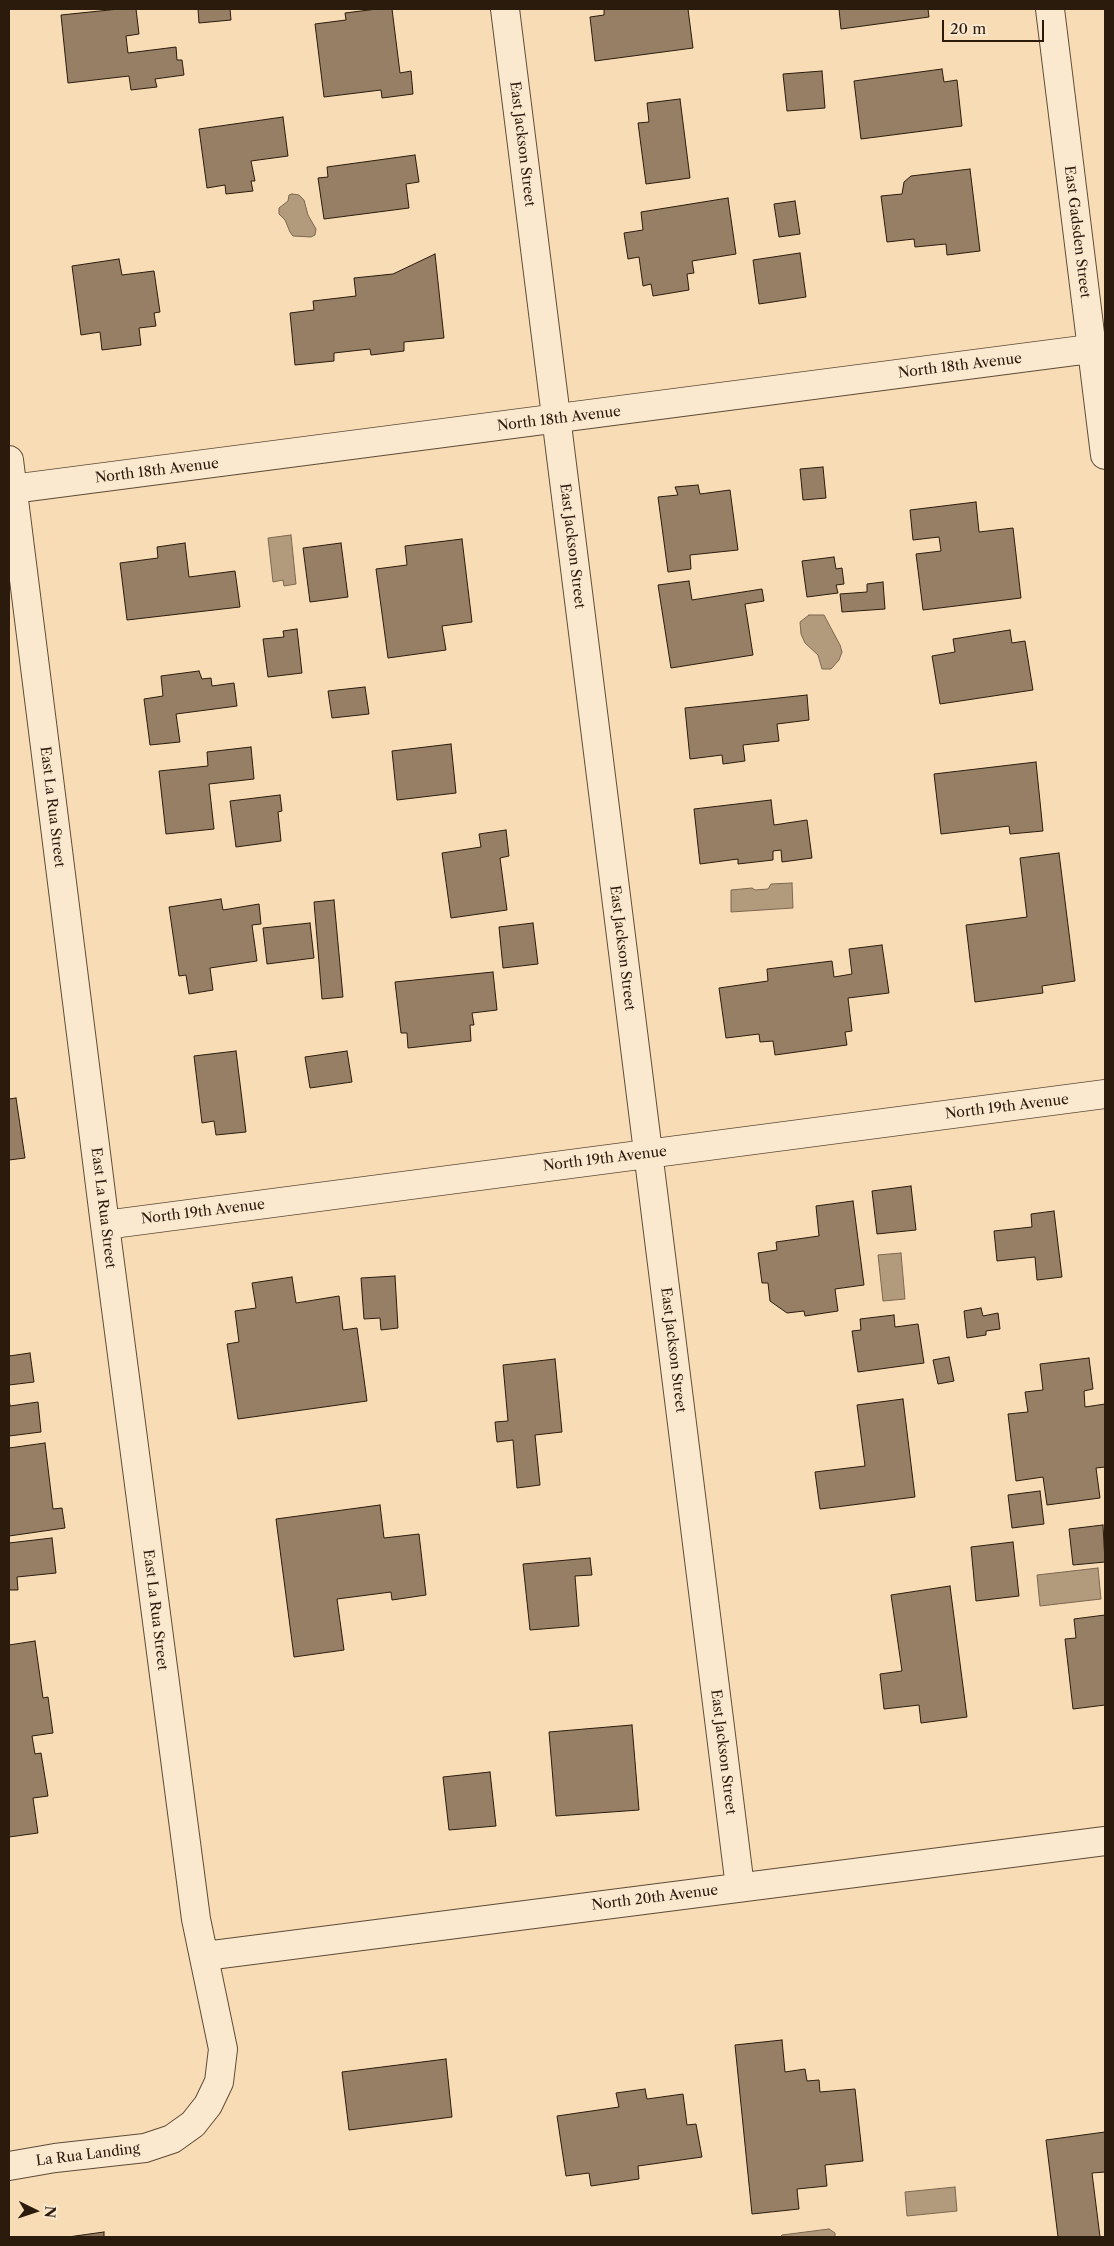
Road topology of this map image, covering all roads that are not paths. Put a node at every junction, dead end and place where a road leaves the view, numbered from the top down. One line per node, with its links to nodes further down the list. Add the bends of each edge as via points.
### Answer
1 (505, 9): 4 (street, East Jackson Street)
2 (1050, 9): 3 (street, East Gadsden Street)
3 (1098, 348): 4 (street, North 18th Avenue); 5 (street, East Gadsden Street)
4 (556, 419): 7 (street, North 18th Avenue); 9 (street, East Jackson Street)
5 (1105, 455)
6 (9, 460): 7 (street, East La Rua Street)
7 (12, 489): 10 (street, East La Rua Street)
8 (1105, 1094): 9 (street, North 19th Avenue)
9 (648, 1153): 10 (street, North 19th Avenue); 12 (street, East Jackson Street)
10 (105, 1225): 13 (street, East La Rua Street, via 196,1920)
11 (1105, 1840): 12 (street, North 20th Avenue)
12 (740, 1887): 13 (street, North 20th Avenue)
13 (205, 1956): 14 (street, La Rua Landing, via 224,2048 219,2082 208,2105 193,2124 172,2139 145,2148)
14 (9, 2166)

